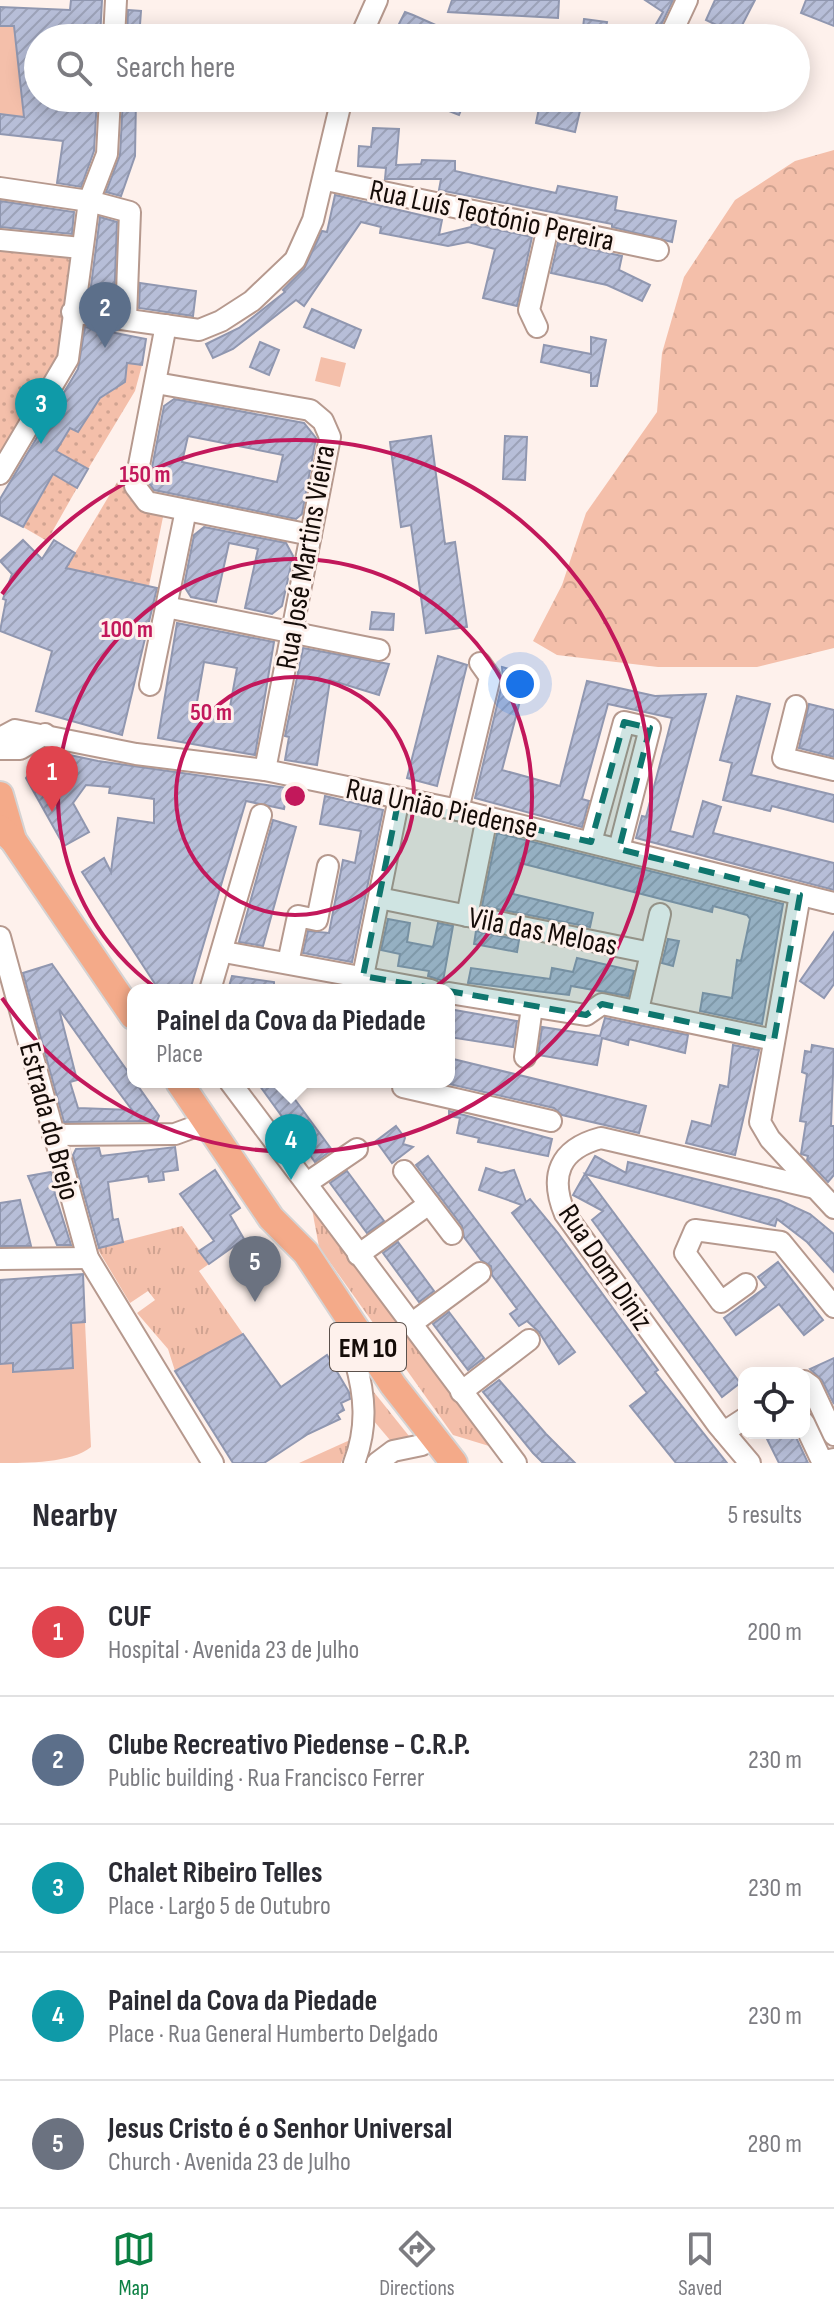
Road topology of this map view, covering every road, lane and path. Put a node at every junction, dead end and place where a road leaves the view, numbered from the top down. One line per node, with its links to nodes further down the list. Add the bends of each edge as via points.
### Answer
1 (116, 0): 4 (street)
2 (377, 0): 5 (street)
3 (687, 0): 6 (street)
4 (115, 24)
5 (366, 24)
6 (676, 24)
7 (109, 112): 11 (street, via 107,154)
8 (339, 112): 9 (street)
9 (326, 180): 12 (street, Rua Luís Teotónio Pereira); 18 (street, via 295,260 282,276 221,321 199,330)
10 (0, 188): 11 (street)
11 (89, 201): 14 (street); 17 (street, via 130,212)
12 (548, 227): 15 (street, Rua Luís Teotónio Pereira); 19 (street, via 529,310)
13 (0, 240): 14 (street)
14 (81, 248): 16 (street)
15 (658, 250)
16 (72, 312): 17 (street); 21 (street, via 68,359)
17 (126, 319): 18 (street)
18 (166, 325): 20 (street)
19 (537, 327)
20 (156, 383): 22 (street, via 135,486 147,502); 23 (street, Rua José Martins Vieira, via 310,410 323,421 330,437)
21 (0, 474)
22 (186, 510): 23 (street); 24 (street)
23 (311, 535): 25 (street, Rua José Martins Vieira)
24 (166, 607): 25 (street); 28 (street)
25 (292, 632): 26 (street); 33 (street, Rua José Martins Vieira)
26 (379, 650)
27 (480, 663): 37 (street, via 490,677)
28 (150, 685)
29 (796, 706): 34 (street, via 783,758)
30 (45, 734): 31 (street, Rua União Piedense, via 15,730); 32 (street, via 20,749); 33 (street, Rua União Piedense, via 136,754)
31 (0, 738)
32 (0, 749)
33 (265, 770): 36 (street, Rua União Piedense)
34 (834, 770)
35 (0, 795): 40 (main road)
36 (399, 798): 37 (street, Rua União Piedense); 45 (street)
37 (458, 810): 39 (street, Rua União Piedense)
38 (261, 815): 50 (street)
39 (487, 817): 41 (street, Rua União Piedense); 48 (street)
40 (6, 834): 58 (main road)
41 (591, 842): 42 (street, Rua União Piedense); 42 (street, via 624,722 650,728)
42 (619, 849): 44 (street, Rua União Piedense)
43 (328, 866): 52 (street, via 317,920 298,916)
44 (800, 895): 46 (street, Rua União Piedense); 61 (street)
45 (379, 898): 48 (street, Vila das Meloas); 53 (street)
46 (834, 903)
47 (660, 914): 51 (street)
48 (467, 916): 51 (street, Vila das Meloas)
49 (0, 937): 57 (street, Estrada do Brejo)
50 (224, 952): 52 (street); 54 (street)
51 (651, 953): 60 (street)
52 (288, 963): 53 (street)
53 (363, 976): 55 (street)
54 (212, 984)
55 (398, 984)
56 (455, 994): 59 (street)
57 (9, 1004): 68 (street, Estrada do Brejo)
58 (127, 1007)
59 (532, 1007): 60 (street, via 586,1015 602,1004); 62 (street)
60 (638, 1010): 61 (street)
61 (774, 1040): 72 (street, via 760,1122 770,1139)
62 (525, 1057)
63 (183, 1088): 67 (main road, EM 10)
64 (235, 1088): 71 (street)
65 (407, 1088): 66 (street)
66 (551, 1121)
67 (205, 1123): 68 (street, via 175,1134); 74 (main road, EM 10)
68 (53, 1135): 77 (street, Estrada do Brejo)
69 (357, 1149): 71 (street)
70 (404, 1171): 73 (street)
71 (307, 1183): 76 (street)
72 (827, 1194): 88 (street, Rua Dom Diniz, via 601,1138 570,1152 558,1173 556,1193 565,1214)
73 (429, 1204): 75 (street); 76 (street)
74 (271, 1218): 84 (main road, EM 10, via 294,1267); 91 (main road, EM 10, via 306,1253)
75 (452, 1234)
76 (358, 1255): 82 (street)
77 (88, 1258): 78 (street); 93 (street, Estrada do Brejo)
78 (0, 1259)
79 (480, 1273): 82 (street)
80 (746, 1284): 81 (street, via 721,1302 685,1253 695,1230 781,1242)
81 (834, 1307)
82 (411, 1324): 86 (street)
83 (529, 1340): 86 (street)
84 (355, 1360): 91 (main road, EM 10); 94 (street, via 364,1393 364,1425)
85 (810, 1385): 89 (street)
86 (461, 1392): 96 (street)
87 (738, 1423): 88 (street)
88 (724, 1432): 97 (street, Rua Dom Diniz)
89 (834, 1435)
90 (810, 1436): 92 (street, via 824,1461)
91 (434, 1455): 95 (street, via 393,1451)
92 (834, 1459)
93 (213, 1463)
94 (354, 1463)
95 (377, 1463)
96 (516, 1463)
97 (750, 1463)

